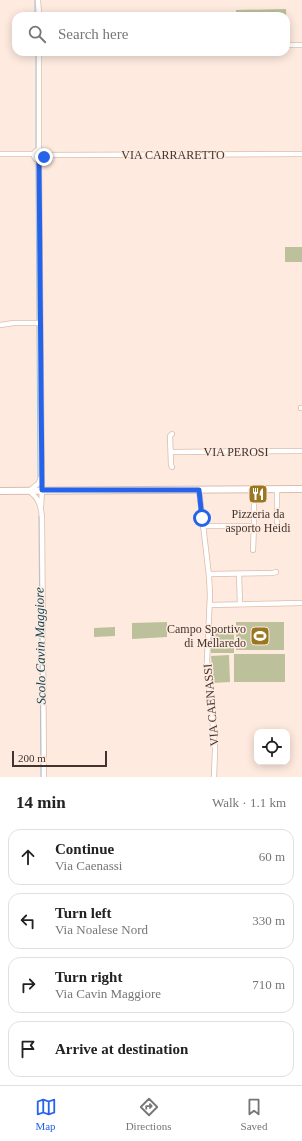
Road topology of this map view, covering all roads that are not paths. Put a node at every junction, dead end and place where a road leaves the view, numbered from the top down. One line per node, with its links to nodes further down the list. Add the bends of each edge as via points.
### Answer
1 (38, 0): 2 (street)
2 (39, 12)
3 (290, 45): 4 (street)
4 (302, 45)
5 (39, 56): 6 (street)
6 (39, 150): 8 (street); 10 (street, via 43,151)
7 (0, 154): 8 (street)
8 (34, 154): 11 (street)
9 (302, 154): 10 (street, VIA CARRARETTO)
10 (44, 155): 11 (street)
11 (39, 160): 12 (street)
12 (38, 323): 13 (street); 18 (street)
13 (0, 325)
14 (172, 434): 16 (street)
15 (302, 451): 16 (street, VIA PEROSI)
16 (171, 452): 17 (street)
17 (172, 467)
18 (41, 475): 19 (street); 26 (street)
19 (39, 483): 25 (street); 26 (street)
20 (254, 489): 22 (main road); 23 (main road); 31 (street)
21 (302, 489): 23 (main road)
22 (199, 490): 26 (main road); 30 (street, VIA CAENASSI)
23 (277, 490): 29 (street)
24 (0, 491): 25 (main road)
25 (29, 491): 26 (main road); 27 (street)
26 (41, 491): 27 (street); 28 (street)
27 (37, 498): 28 (street)
28 (41, 508): 39 (street)
29 (277, 522)
30 (203, 526): 31 (street); 35 (street, VIA CAENASSI)
31 (253, 526): 32 (street)
32 (253, 550)
33 (276, 572): 34 (street)
34 (239, 574): 35 (street); 37 (street)
35 (209, 576): 38 (street, VIA CAENASSI)
36 (302, 603): 37 (street)
37 (240, 604): 38 (street)
38 (210, 605): 40 (street, VIA CAENASSI, via 207,661 215,749)
39 (44, 777)
40 (214, 777)

